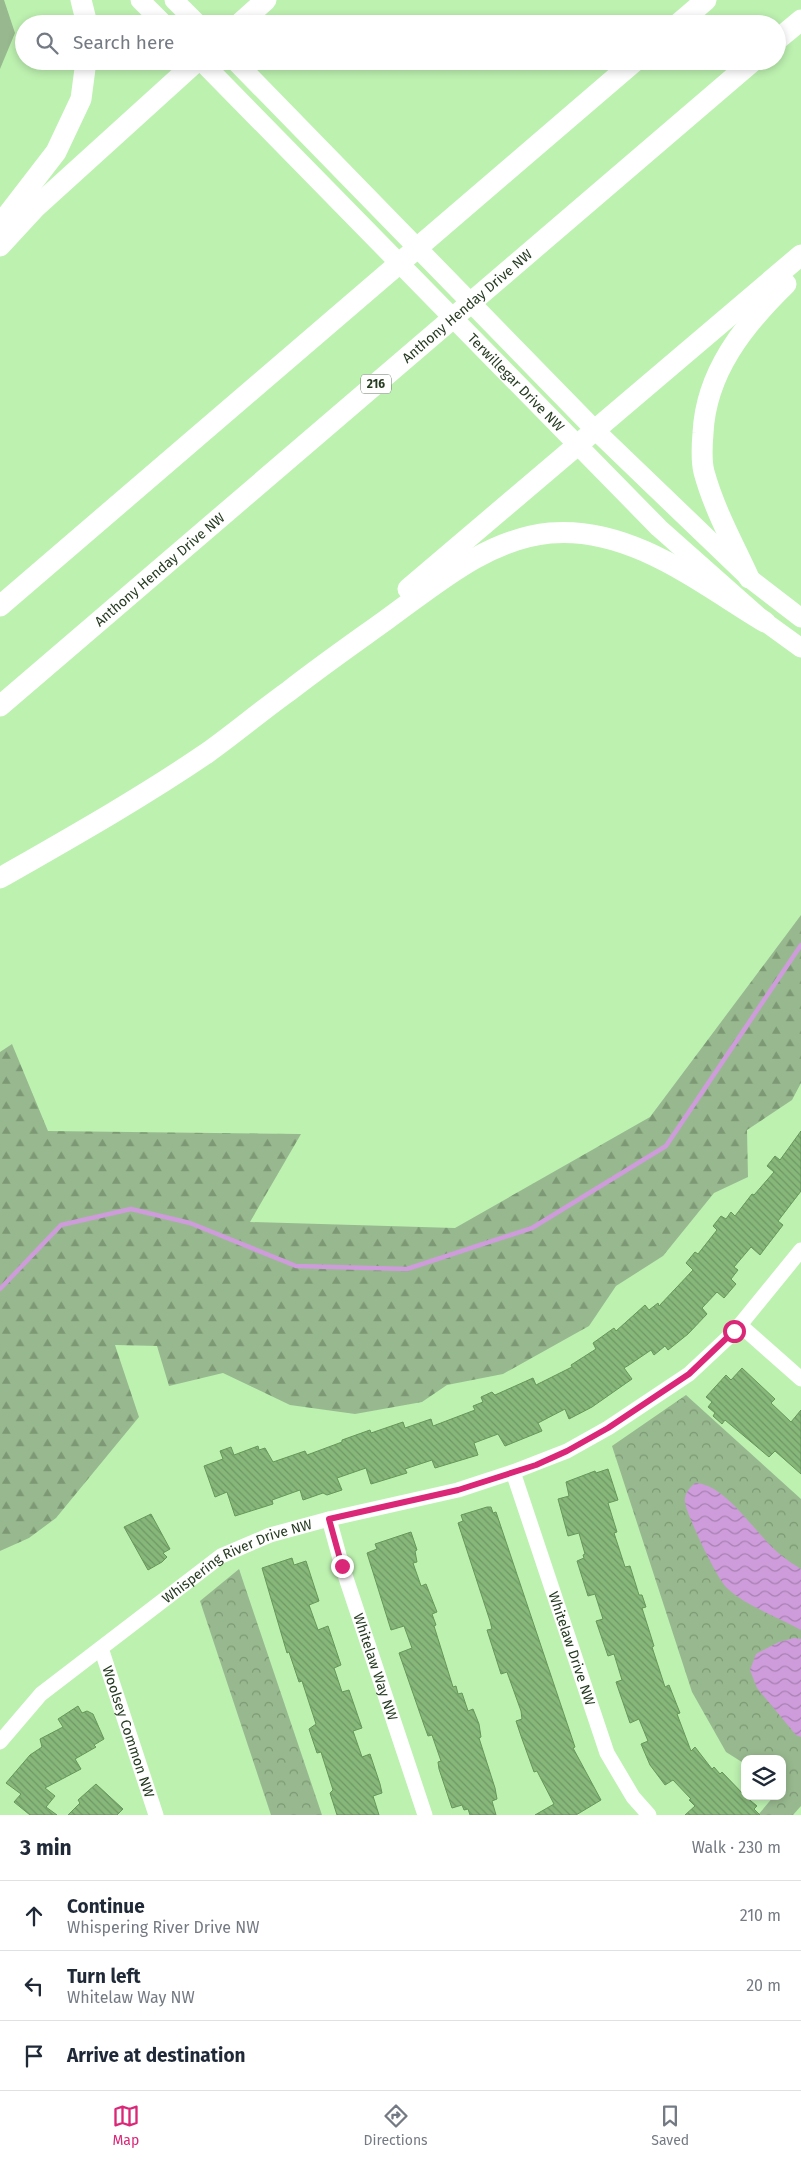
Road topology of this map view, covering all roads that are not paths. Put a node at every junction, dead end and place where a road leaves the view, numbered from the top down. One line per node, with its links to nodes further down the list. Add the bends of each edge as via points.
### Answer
1 (81, 0): 6 (highway)
2 (140, 0): 7 (main road)
3 (174, 0): 8 (main road)
4 (266, 0): 9 (highway)
5 (706, 0): 10 (highway)
6 (85, 15)
7 (155, 15)
8 (189, 15)
9 (249, 15)
10 (688, 15)
11 (801, 20): 12 (highway)
12 (786, 32)
13 (85, 70): 19 (highway, via 81,99 56,152 9,213)
14 (187, 70): 20 (highway, via 36,207)
15 (210, 70): 24 (main road, Terwillegar Drive NW)
16 (244, 70): 23 (main road, Terwillegar Drive NW)
17 (624, 70): 26 (highway)
18 (742, 70): 31 (highway, Anthony Henday Drive NW / 216)
19 (0, 242)
20 (0, 246)
21 (801, 255): 23 (highway)
22 (801, 268): 25 (highway, via 738,336 719,370 704,410 704,470 716,508)
23 (595, 430): 24 (highway); 25 (main road, Terwillegar Drive NW)
24 (577, 445): 28 (main road, Terwillegar Drive NW, via 659,528); 30 (highway)
25 (749, 578): 27 (main road, Terwillegar Drive NW)
26 (0, 606)
27 (801, 618)
28 (766, 622): 29 (main road, Terwillegar Drive NW); 30 (highway, via 652,553 585,534 550,533 511,541 474,559)
29 (801, 648)
30 (290, 690): 32 (highway, via 207,753)
31 (0, 706)
32 (0, 878)
33 (801, 1250): 34 (street, Whispering River Drive NW)
34 (740, 1325): 35 (street); 36 (street, Whispering River Drive NW, via 689,1374 608,1428 567,1451)
35 (801, 1380)
36 (513, 1472): 37 (street, Whispering River Drive NW, via 458,1490); 40 (street, Whitelaw Drive NW, via 607,1753)
37 (329, 1519): 38 (street, Whispering River Drive NW, via 252,1541 221,1556); 42 (street, Whitelaw Way NW)
38 (101, 1648): 39 (street, Whispering River Drive NW, via 41,1694); 41 (street, Woolsey Common NW)
39 (0, 1742)
40 (642, 1813)
41 (156, 1815)
42 (424, 1815)

